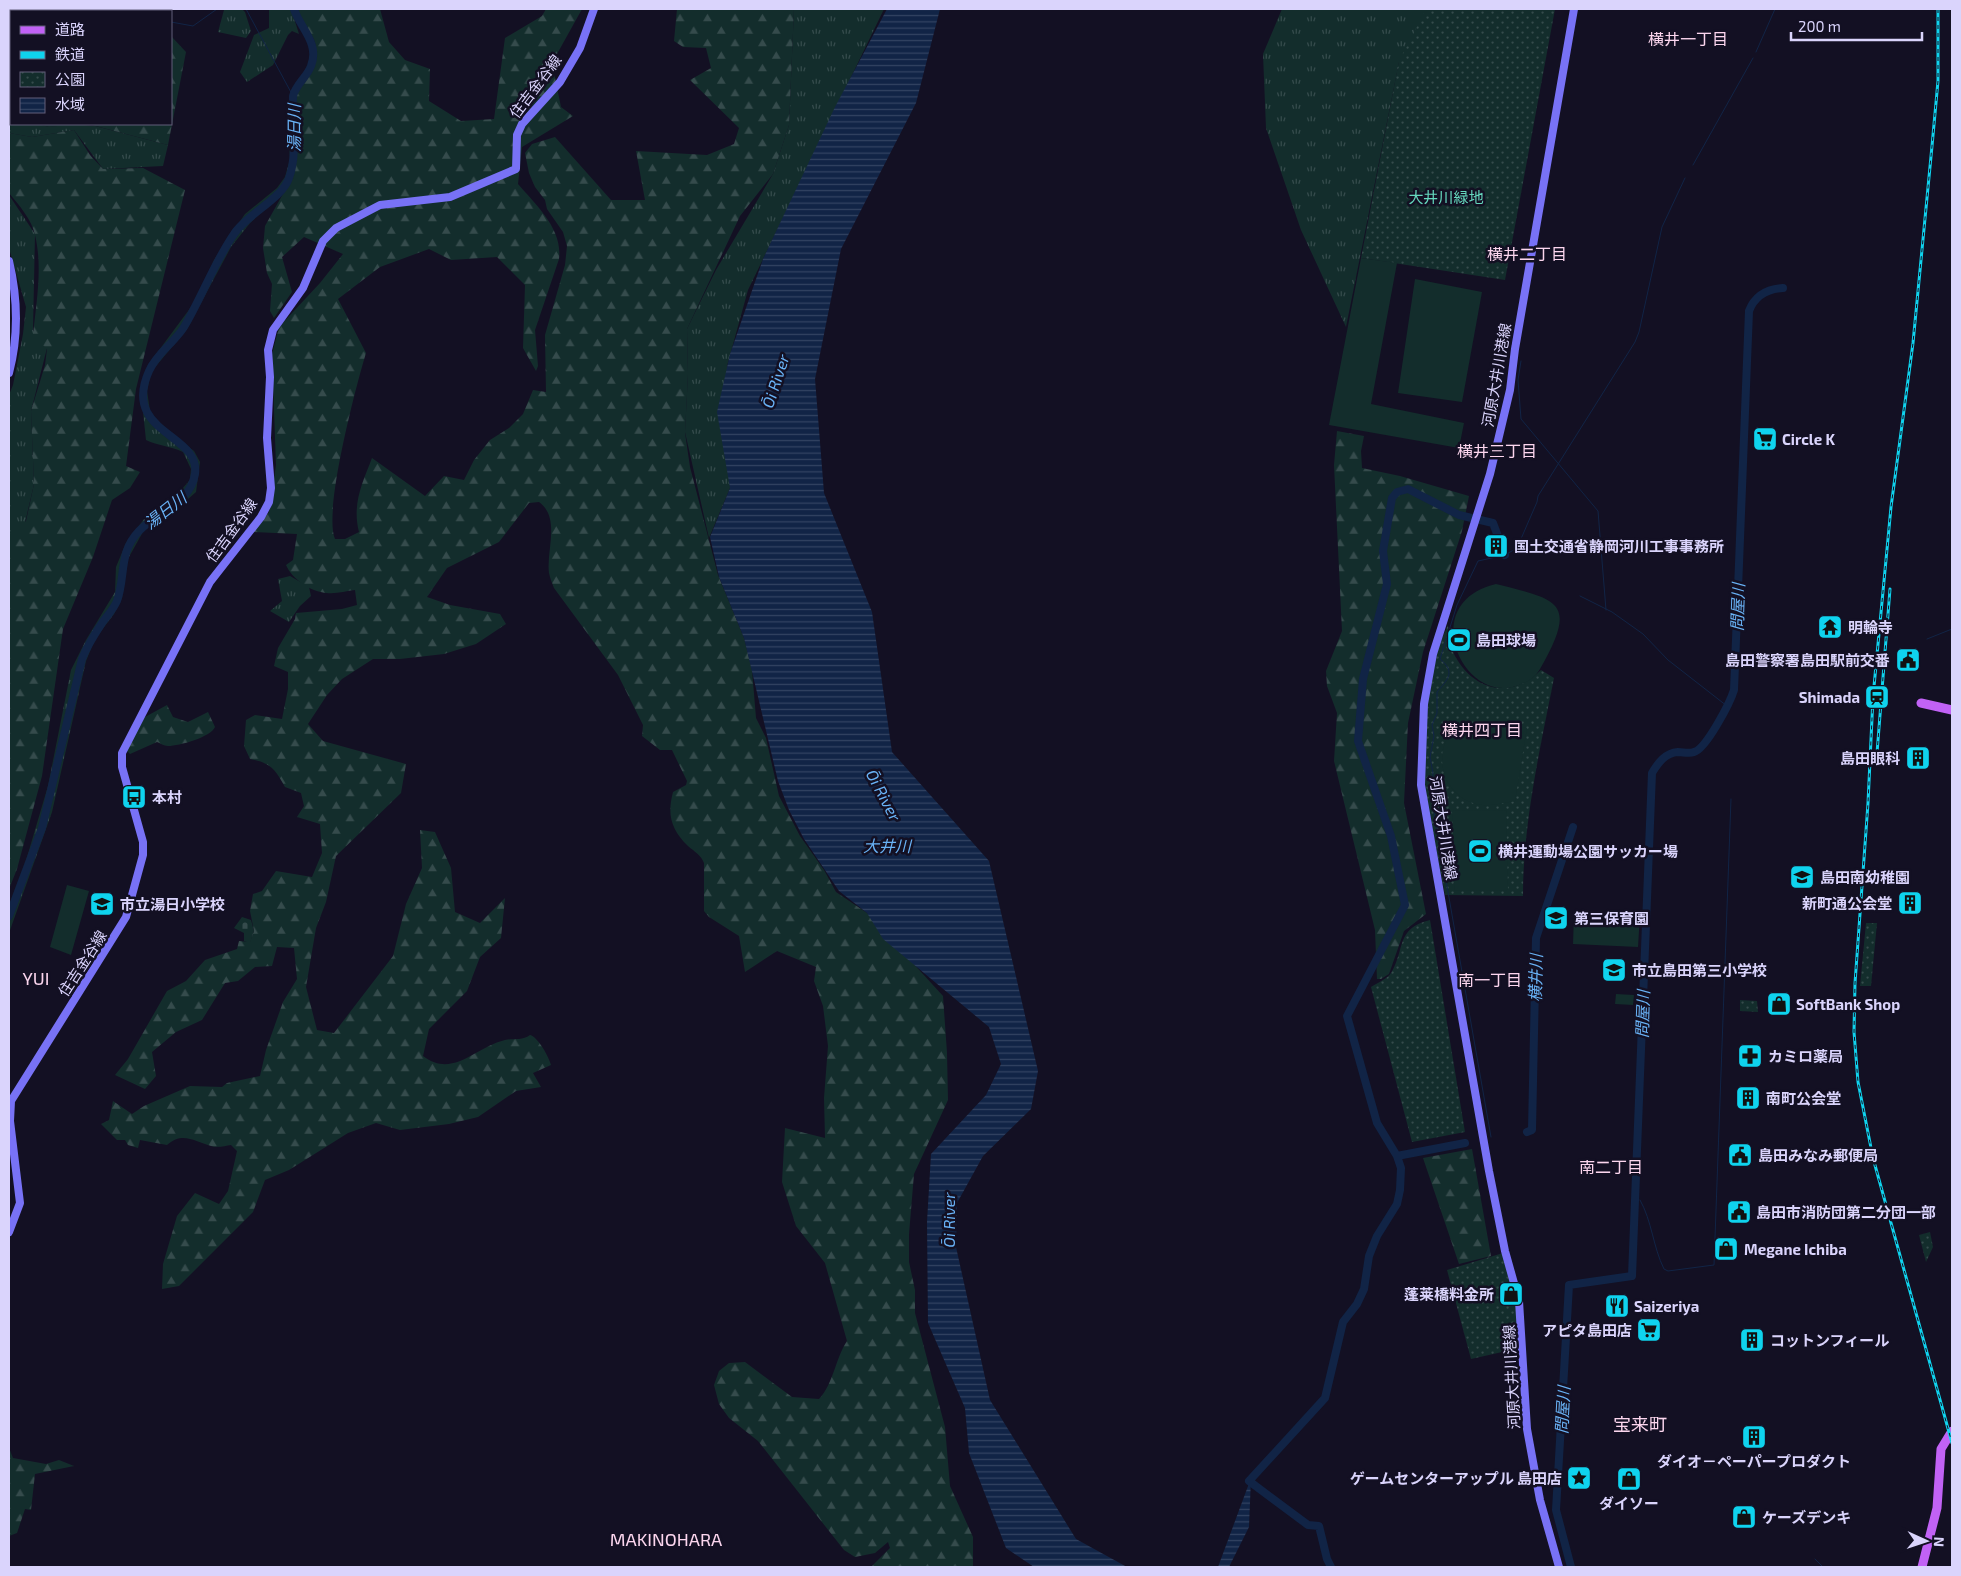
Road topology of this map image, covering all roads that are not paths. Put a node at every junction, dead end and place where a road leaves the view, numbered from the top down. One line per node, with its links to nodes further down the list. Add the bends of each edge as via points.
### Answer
1 (594, 9): 7 (main road, 住吉金谷線, via 580,48 560,82 522,124 517,134 516,169 450,197 380,205 336,228 323,241 303,288 273,330 268,350 269,502 210,582 122,753 122,767 144,842 126,916 13,1096)
2 (1574, 9): 10 (main road, 河原大井川港線, via 1510,390 1482,506 1433,654 1424,704 1421,750 1423,800 1463,1026 1500,1230 1519,1301 1527,1429 1540,1500)
3 (9, 261): 4 (main road, via 17,308 16,339)
4 (9, 373)
5 (1921, 702): 6 (main road)
6 (1952, 710)
7 (9, 1122): 8 (main road, 住吉金谷線, via 20,1203)
8 (9, 1232)
9 (1952, 1431): 11 (main road, via 1941,1449 1937,1508)
10 (1559, 1567)
11 (1922, 1567)

